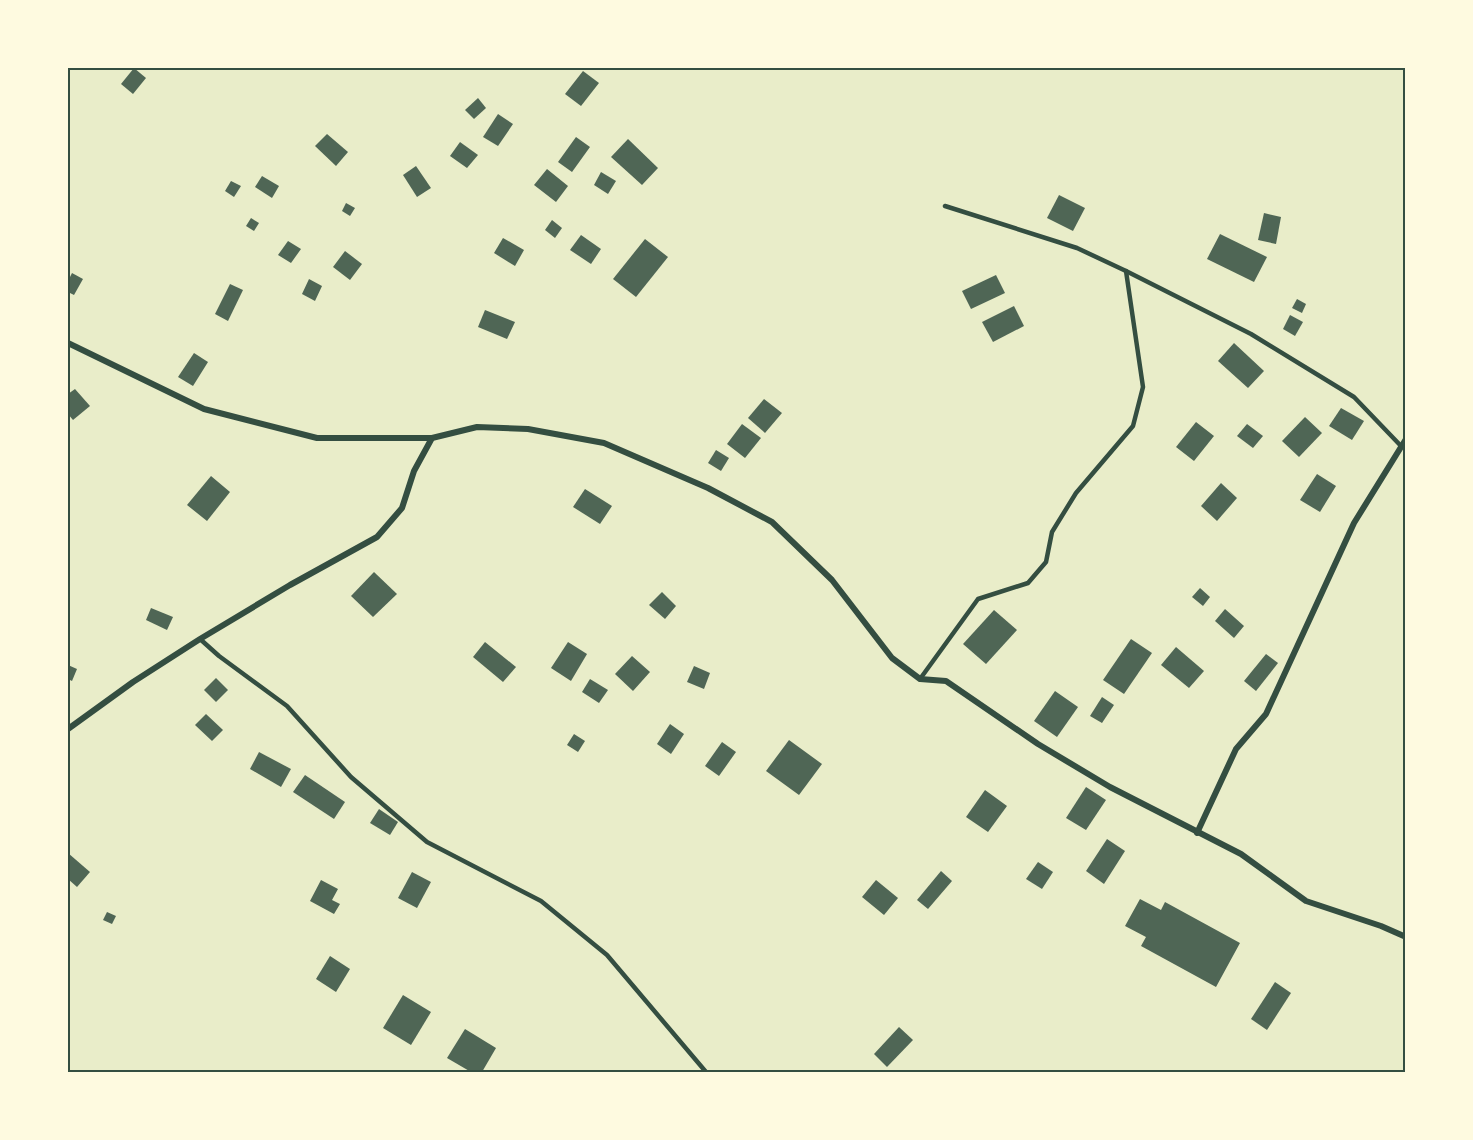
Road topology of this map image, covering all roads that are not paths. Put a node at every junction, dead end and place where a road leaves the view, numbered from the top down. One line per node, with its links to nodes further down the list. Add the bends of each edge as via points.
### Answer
1 (945, 206): 2 (lane, via 1077,248)
2 (1126, 271): 6 (lane, via 1251,334 1354,397); 8 (lane, via 1143,387 1133,426 1076,493 1052,532 1046,562 1028,583 978,599)
3 (68, 343): 4 (street, via 204,409 318,438)
4 (432, 438): 7 (street, via 414,471 402,508 377,537); 8 (street, via 477,427 528,429 604,443 708,488 772,522 832,580 892,658)
5 (1406, 439): 6 (street)
6 (1403, 447): 10 (street, via 1354,523 1266,714 1236,749)
7 (200, 639): 9 (street); 12 (lane, via 286,706 351,777 427,842 541,901 607,955)
8 (920, 679): 10 (street, via 946,681 1079,769)
9 (68, 729)
10 (1197, 833): 11 (street, via 1241,854 1306,901)
11 (1406, 937)
12 (706, 1072)

